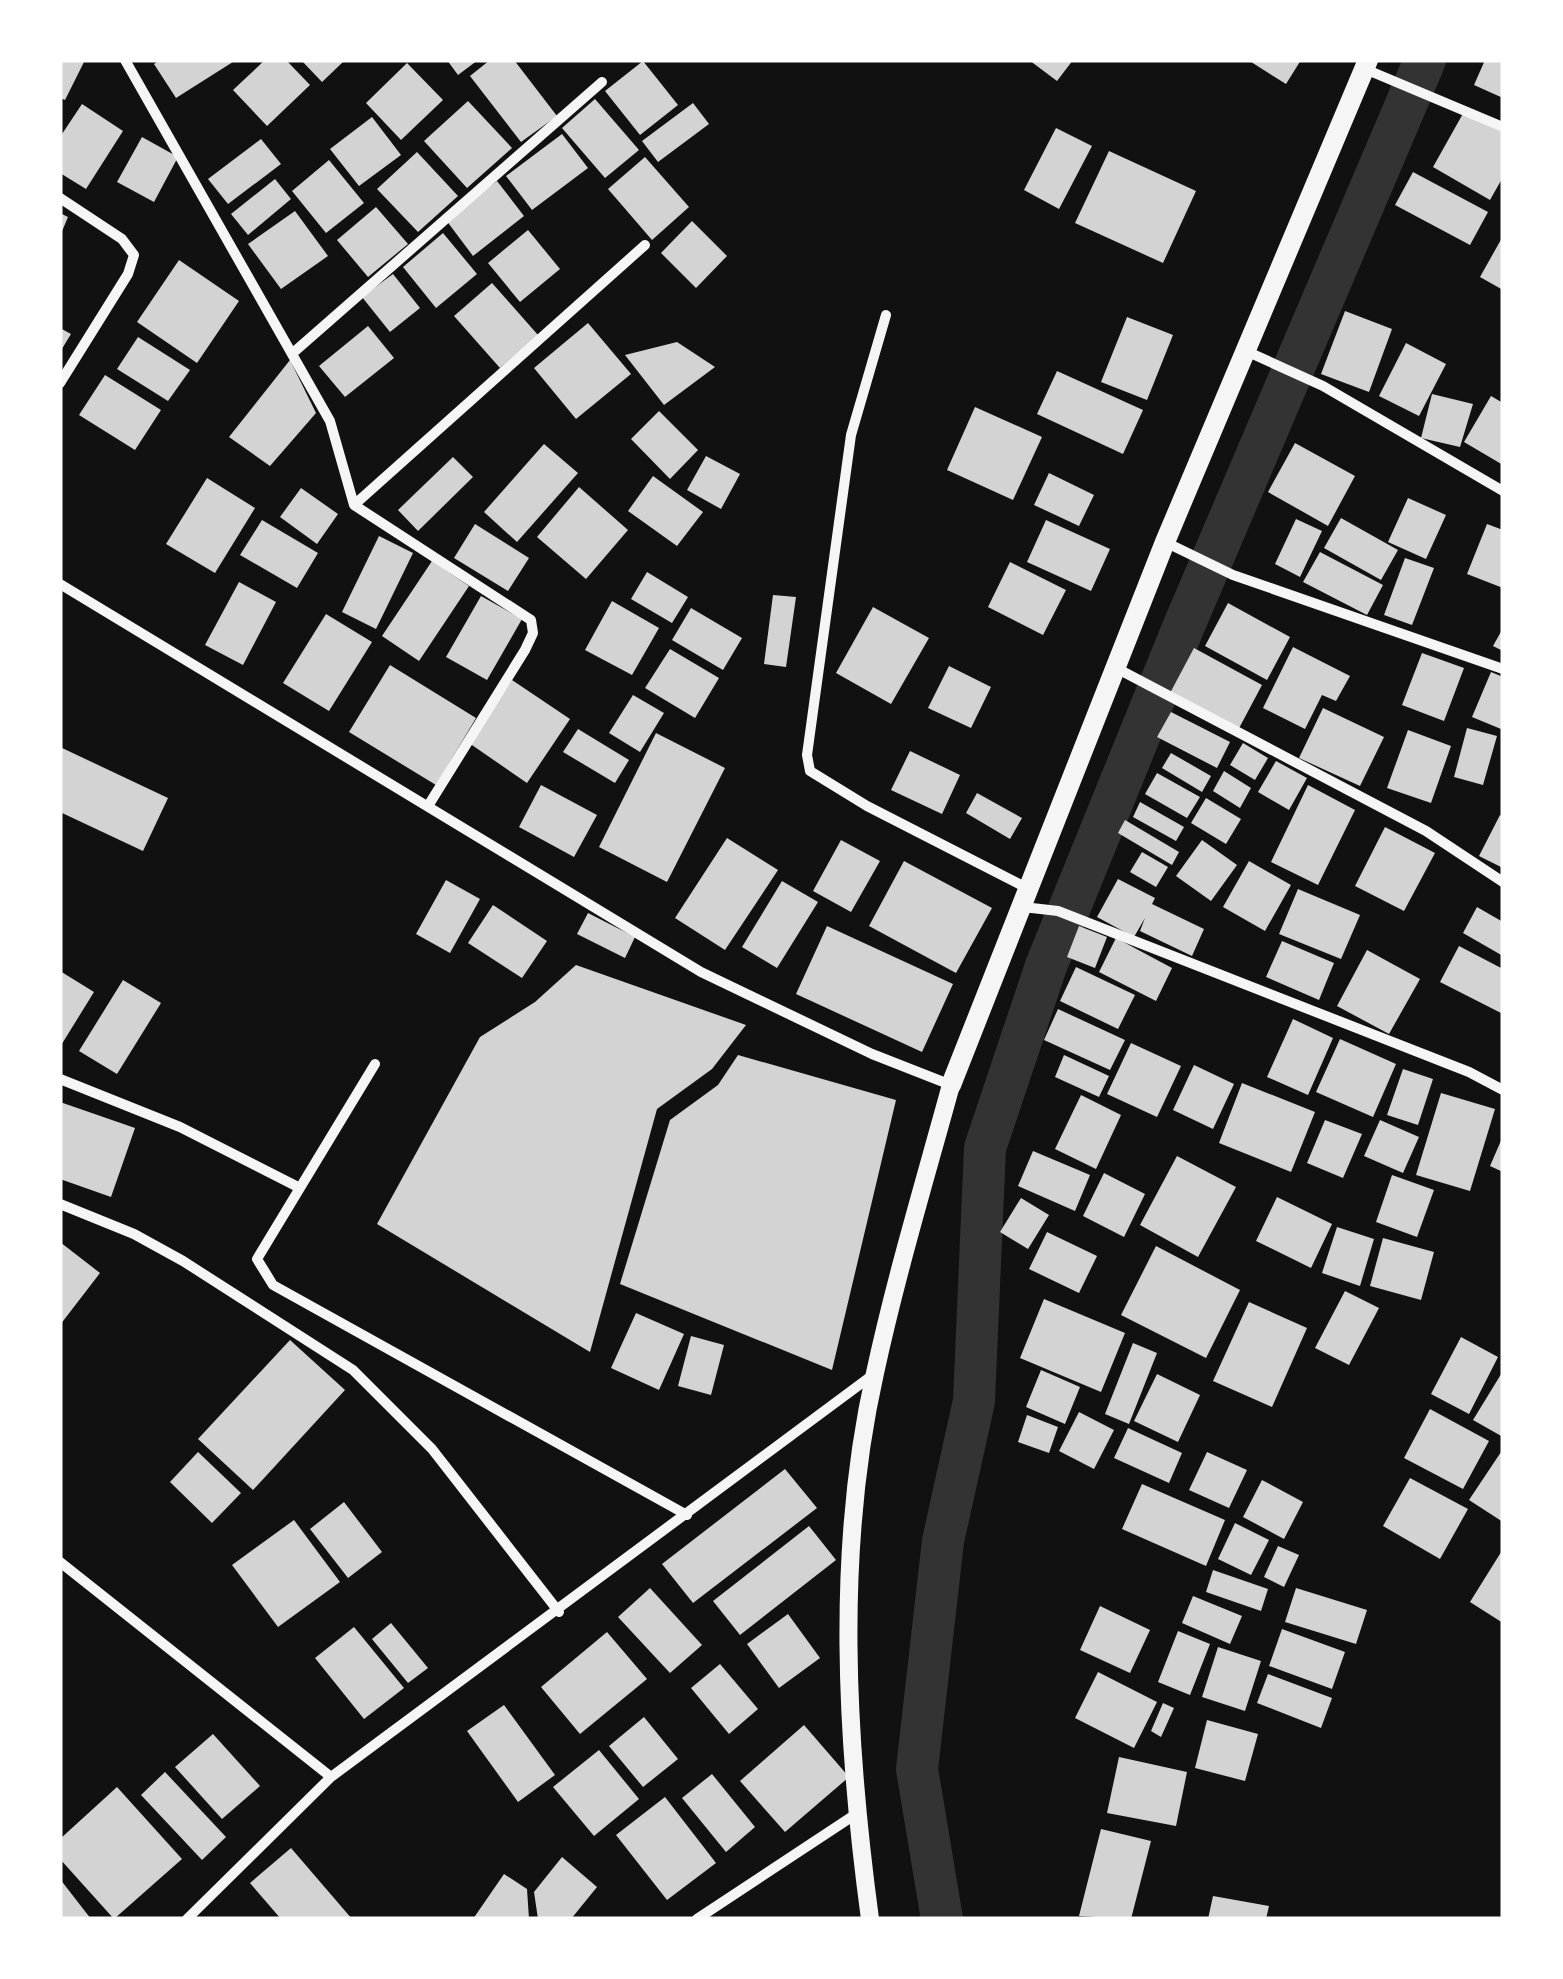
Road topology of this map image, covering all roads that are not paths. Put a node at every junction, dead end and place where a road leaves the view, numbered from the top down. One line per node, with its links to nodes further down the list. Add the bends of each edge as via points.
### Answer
1 (125, 60): 9 (street)
2 (1366, 64): 4 (street); 8 (main road)
3 (602, 82): 9 (street)
4 (1503, 126)
5 (60, 198): 10 (street, via 134,255)
6 (646, 245): 12 (street)
7 (886, 315): 19 (street, via 851,434 810,771)
8 (1246, 351): 11 (street, via 1323,386); 13 (main road)
9 (294, 352): 12 (street, via 330,421)
10 (60, 382)
11 (1503, 492)
12 (354, 505): 17 (street, via 531,620 525,650)
13 (1165, 542): 15 (main road); 16 (street, via 1234,574)
14 (60, 584): 17 (street)
15 (1118, 669): 18 (street, via 1426,830); 19 (main road)
16 (1503, 669)
17 (428, 806): 22 (street, via 701,972)
18 (1503, 882)
19 (1026, 898): 22 (main road); 23 (street)
20 (375, 1064): 24 (street)
21 (60, 1079): 24 (street, via 180,1127)
22 (950, 1085): 26 (street)
23 (1503, 1090)
24 (300, 1188): 27 (street, via 257,1259 273,1285)
25 (60, 1204): 29 (street, via 184,1262 353,1370 432,1449)
26 (874, 1374): 27 (street); 31 (street, via 848,1631)
27 (688, 1515): 29 (street)
28 (60, 1562): 30 (street)
29 (560, 1612): 30 (street)
30 (331, 1778): 32 (street)
31 (856, 1814): 33 (street); 34 (street)
32 (187, 1919)
33 (696, 1919)
34 (870, 1919)

